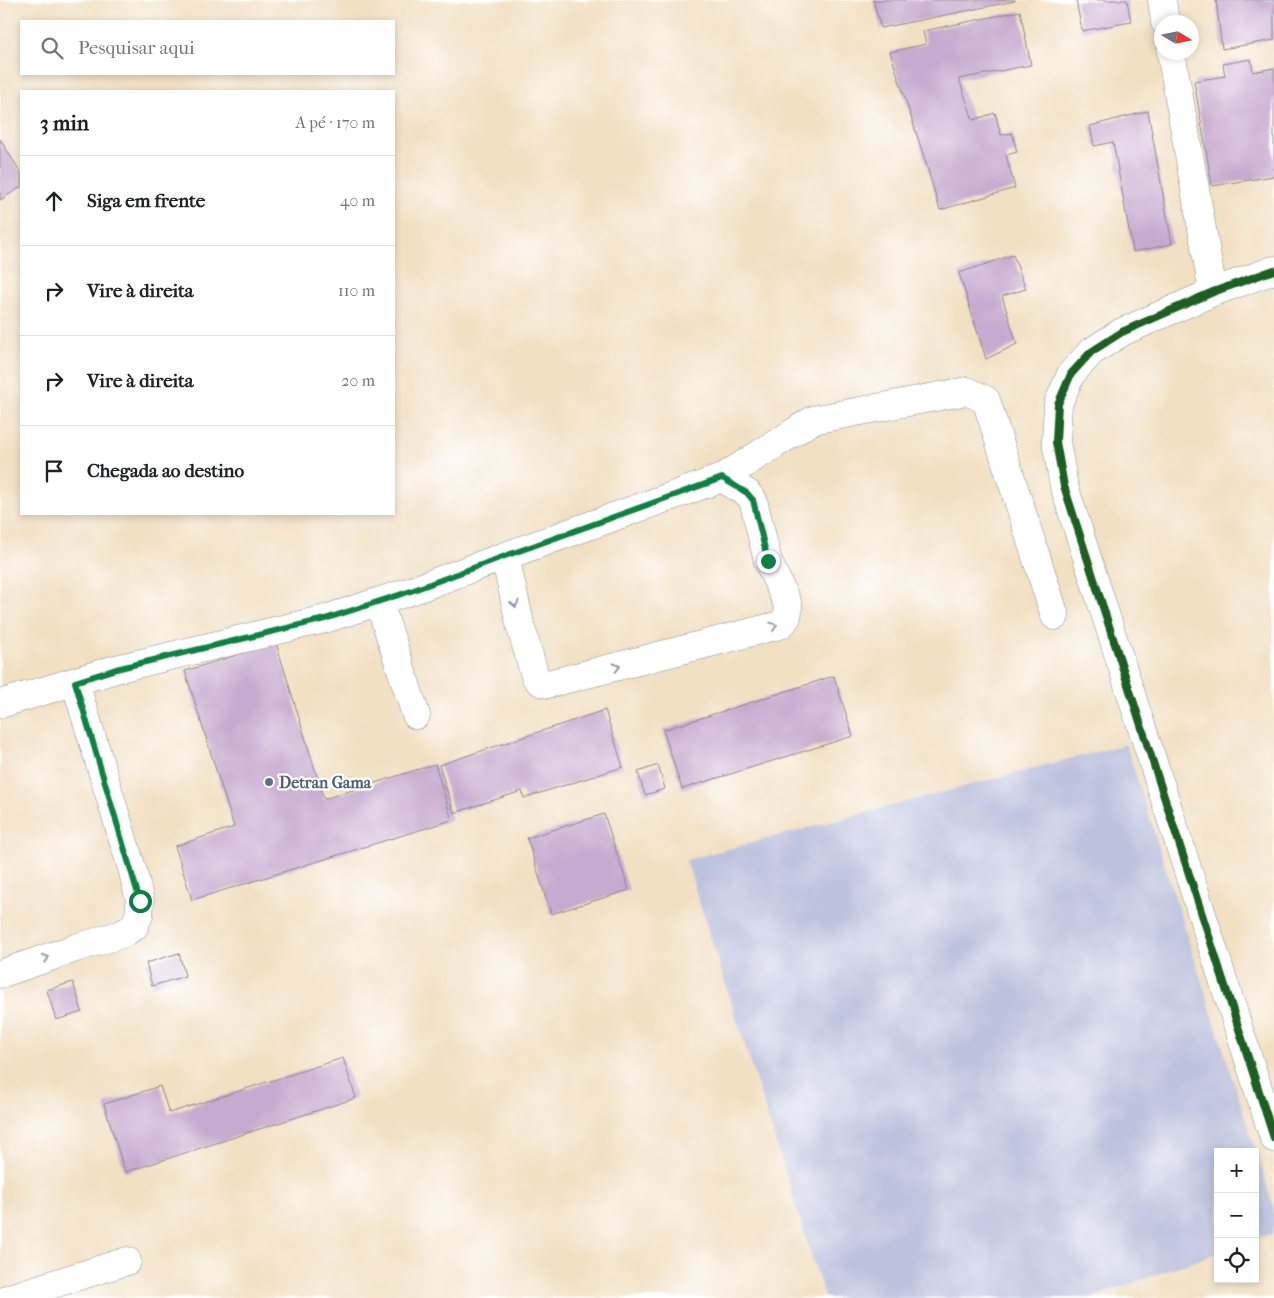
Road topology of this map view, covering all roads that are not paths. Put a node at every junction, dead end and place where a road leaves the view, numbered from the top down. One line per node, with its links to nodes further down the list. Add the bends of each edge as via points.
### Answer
1 (1162, 0): 2 (street)
2 (1165, 15)
3 (1172, 60): 5 (street)
4 (1274, 270): 5 (street)
5 (1213, 292): 14 (street, via 1122,332 1090,352 1071,374 1058,404 1056,442 1064,486)
6 (722, 478): 7 (street); 7 (street, one-way to 6, via 520,628 535,676 542,683 780,625 786,620 788,606 768,561 753,500); 9 (street, via 813,420 968,391 986,400)
7 (505, 556): 8 (street)
8 (379, 602): 10 (street, via 325,619 116,669); 12 (street)
9 (1055, 616)
10 (75, 682): 11 (street); 13 (street, one-way to 10, via 122,934 134,927 139,915 138,891)
11 (0, 704)
12 (416, 715)
13 (0, 974)
14 (1274, 1138)
15 (127, 1261): 16 (street)
16 (9, 1298)

